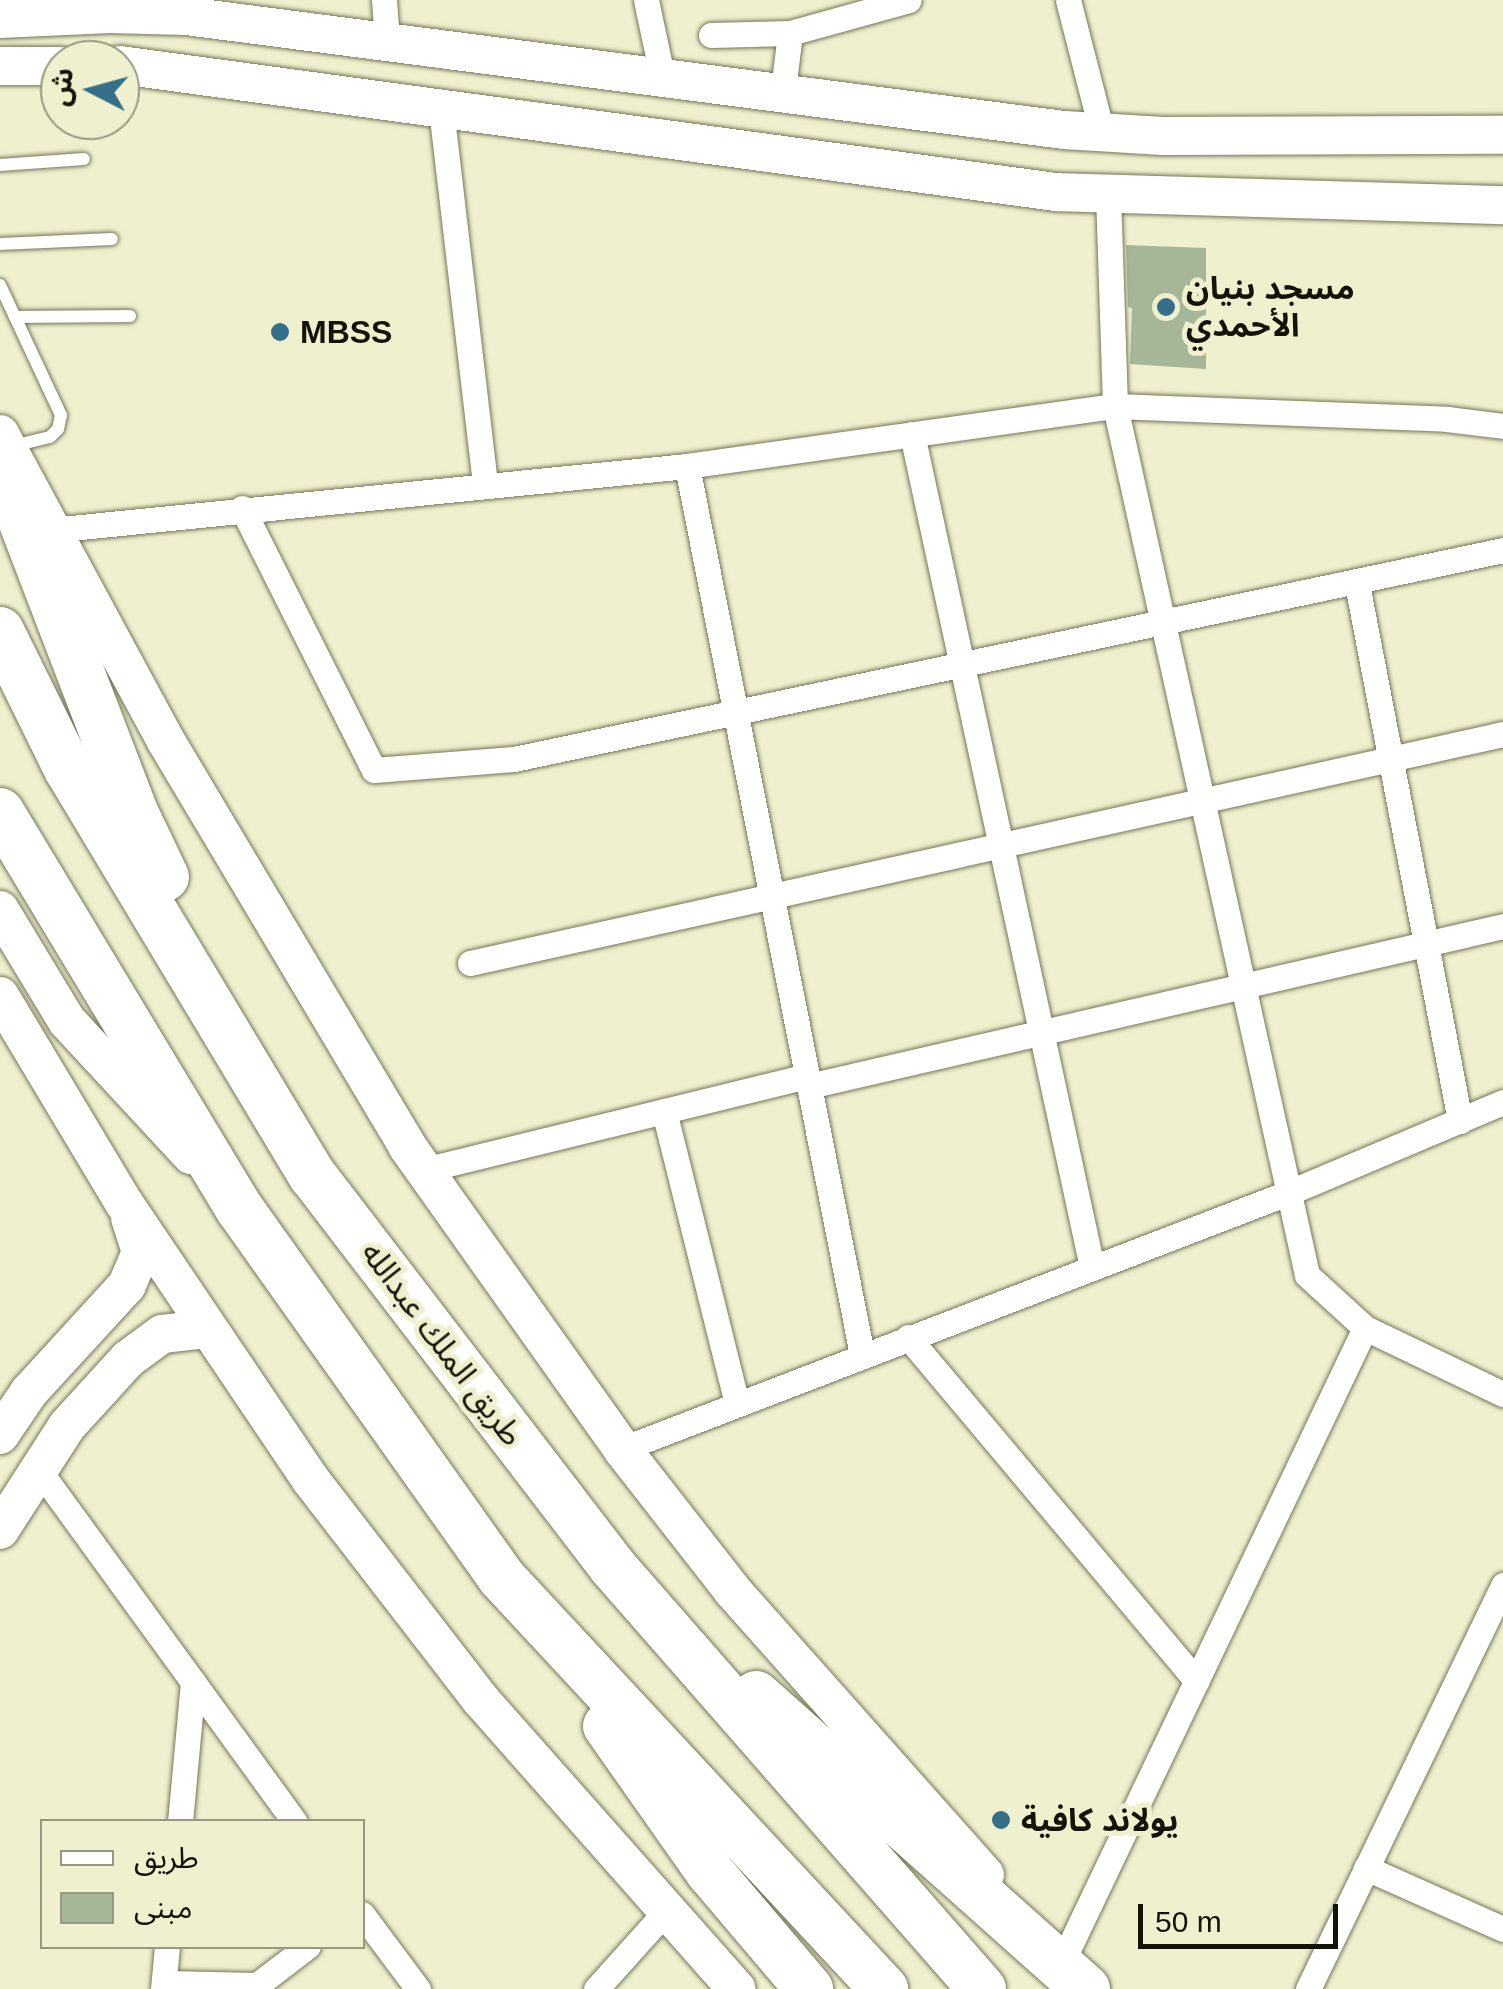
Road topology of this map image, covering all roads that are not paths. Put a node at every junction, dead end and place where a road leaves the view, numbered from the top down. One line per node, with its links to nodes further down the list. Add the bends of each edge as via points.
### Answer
1 (384, 0): 10 (street)
2 (646, 0): 14 (street)
3 (909, 0): 7 (street)
4 (1068, 0): 17 (street)
5 (54, 15): 6 (street); 9 (street); 10 (street, via 186,16)
6 (0, 19)
7 (790, 33): 8 (street); 15 (street)
8 (711, 35)
9 (55, 40)
10 (387, 41): 14 (street)
11 (0, 66): 12 (street)
12 (40, 67)
13 (140, 68): 16 (street)
14 (662, 75): 15 (street)
15 (784, 90): 17 (street)
16 (441, 108): 22 (street); 35 (street)
17 (1102, 132): 19 (street)
18 (1503, 135): 19 (street)
19 (1310, 136): 23 (street)
20 (84, 159): 21 (lane)
21 (0, 165)
22 (1108, 194): 23 (street); 30 (street)
23 (1310, 200): 24 (street)
24 (1503, 205)
25 (112, 239): 26 (lane)
26 (0, 244)
27 (0, 285): 29 (lane)
28 (130, 316): 29 (lane)
29 (15, 317): 33 (lane, via 61,416 50,437)
30 (1115, 406): 31 (street, via 1447,418); 32 (street); 40 (street)
31 (1503, 426)
32 (912, 434): 34 (street); 42 (street)
33 (2, 448): 37 (street); 63 (highway, via 134,812)
34 (687, 466): 35 (street); 43 (street)
35 (484, 485): 36 (street)
36 (242, 508): 37 (street); 43 (street, via 374,770 514,759)
37 (51, 530): 62 (street, via 166,741)
38 (1503, 550): 39 (street)
39 (1357, 584): 40 (street); 45 (street)
40 (1164, 625): 42 (street); 46 (street)
41 (0, 631): 63 (highway, طريق الملك عبدالله, via 68,769)
42 (962, 667): 43 (street); 48 (street)
43 (736, 714): 49 (street)
44 (1503, 734): 45 (street)
45 (1390, 759): 46 (street); 52 (street)
46 (1203, 800): 48 (street); 54 (street)
47 (0, 812): 66 (highway)
48 (1000, 845): 49 (street); 56 (street)
49 (772, 896): 53 (street); 58 (street)
50 (0, 910): 66 (street, via 68,1021)
51 (1503, 926): 52 (street)
52 (1426, 944): 54 (street); 61 (street)
53 (470, 963)
54 (1244, 986): 56 (street); 64 (street)
55 (0, 996): 57 (street)
56 (1041, 1032): 58 (street); 67 (street)
57 (13, 1044): 65 (street)
58 (808, 1081): 60 (street); 71 (street)
59 (1503, 1102): 61 (street)
60 (664, 1111): 62 (street); 73 (street)
61 (1460, 1120): 64 (street)
62 (424, 1170): 75 (street)
63 (313, 1176): 78 (highway, طريق الملك عبدالله)
64 (1290, 1192): 67 (street); 68 (street, via 1308,1275)
65 (124, 1203): 69 (street); 74 (street, via 141,1252 127,1285)
66 (239, 1208): 79 (highway)
67 (1092, 1267): 70 (street)
68 (1365, 1328): 72 (street); 81 (street)
69 (206, 1329): 76 (street, via 162,1334 128,1359 67,1426); 86 (street, via 310,1479 480,1699)
70 (908, 1337): 71 (street); 81 (street)
71 (862, 1355): 73 (street)
72 (1503, 1394)
73 (737, 1404): 75 (street)
74 (2, 1427): 76 (street)
75 (622, 1449): 91 (street, via 732,1590)
76 (39, 1470): 77 (street); 82 (street)
77 (0, 1530)
78 (612, 1566): 91 (highway); 98 (highway, طريق الملك عبدالله)
79 (501, 1576): 96 (highway, via 708,1871); 97 (highway)
80 (1501, 1596): 85 (street)
81 (1197, 1681): 91 (street)
82 (194, 1682): 83 (street); 84 (street)
83 (180, 1819)
84 (293, 1819)
85 (1366, 1868): 88 (street); 99 (street)
86 (667, 1910): 94 (street); 95 (street)
87 (365, 1918): 93 (street)
88 (1503, 1929)
89 (167, 1949): 92 (street)
90 (304, 1949): 92 (street, via 257,1985)
91 (1078, 1980)
92 (163, 1986)
93 (418, 1989)
94 (596, 1989)
95 (737, 1989)
96 (809, 1989)
97 (884, 1989)
98 (982, 1989)
99 (1308, 1989)

